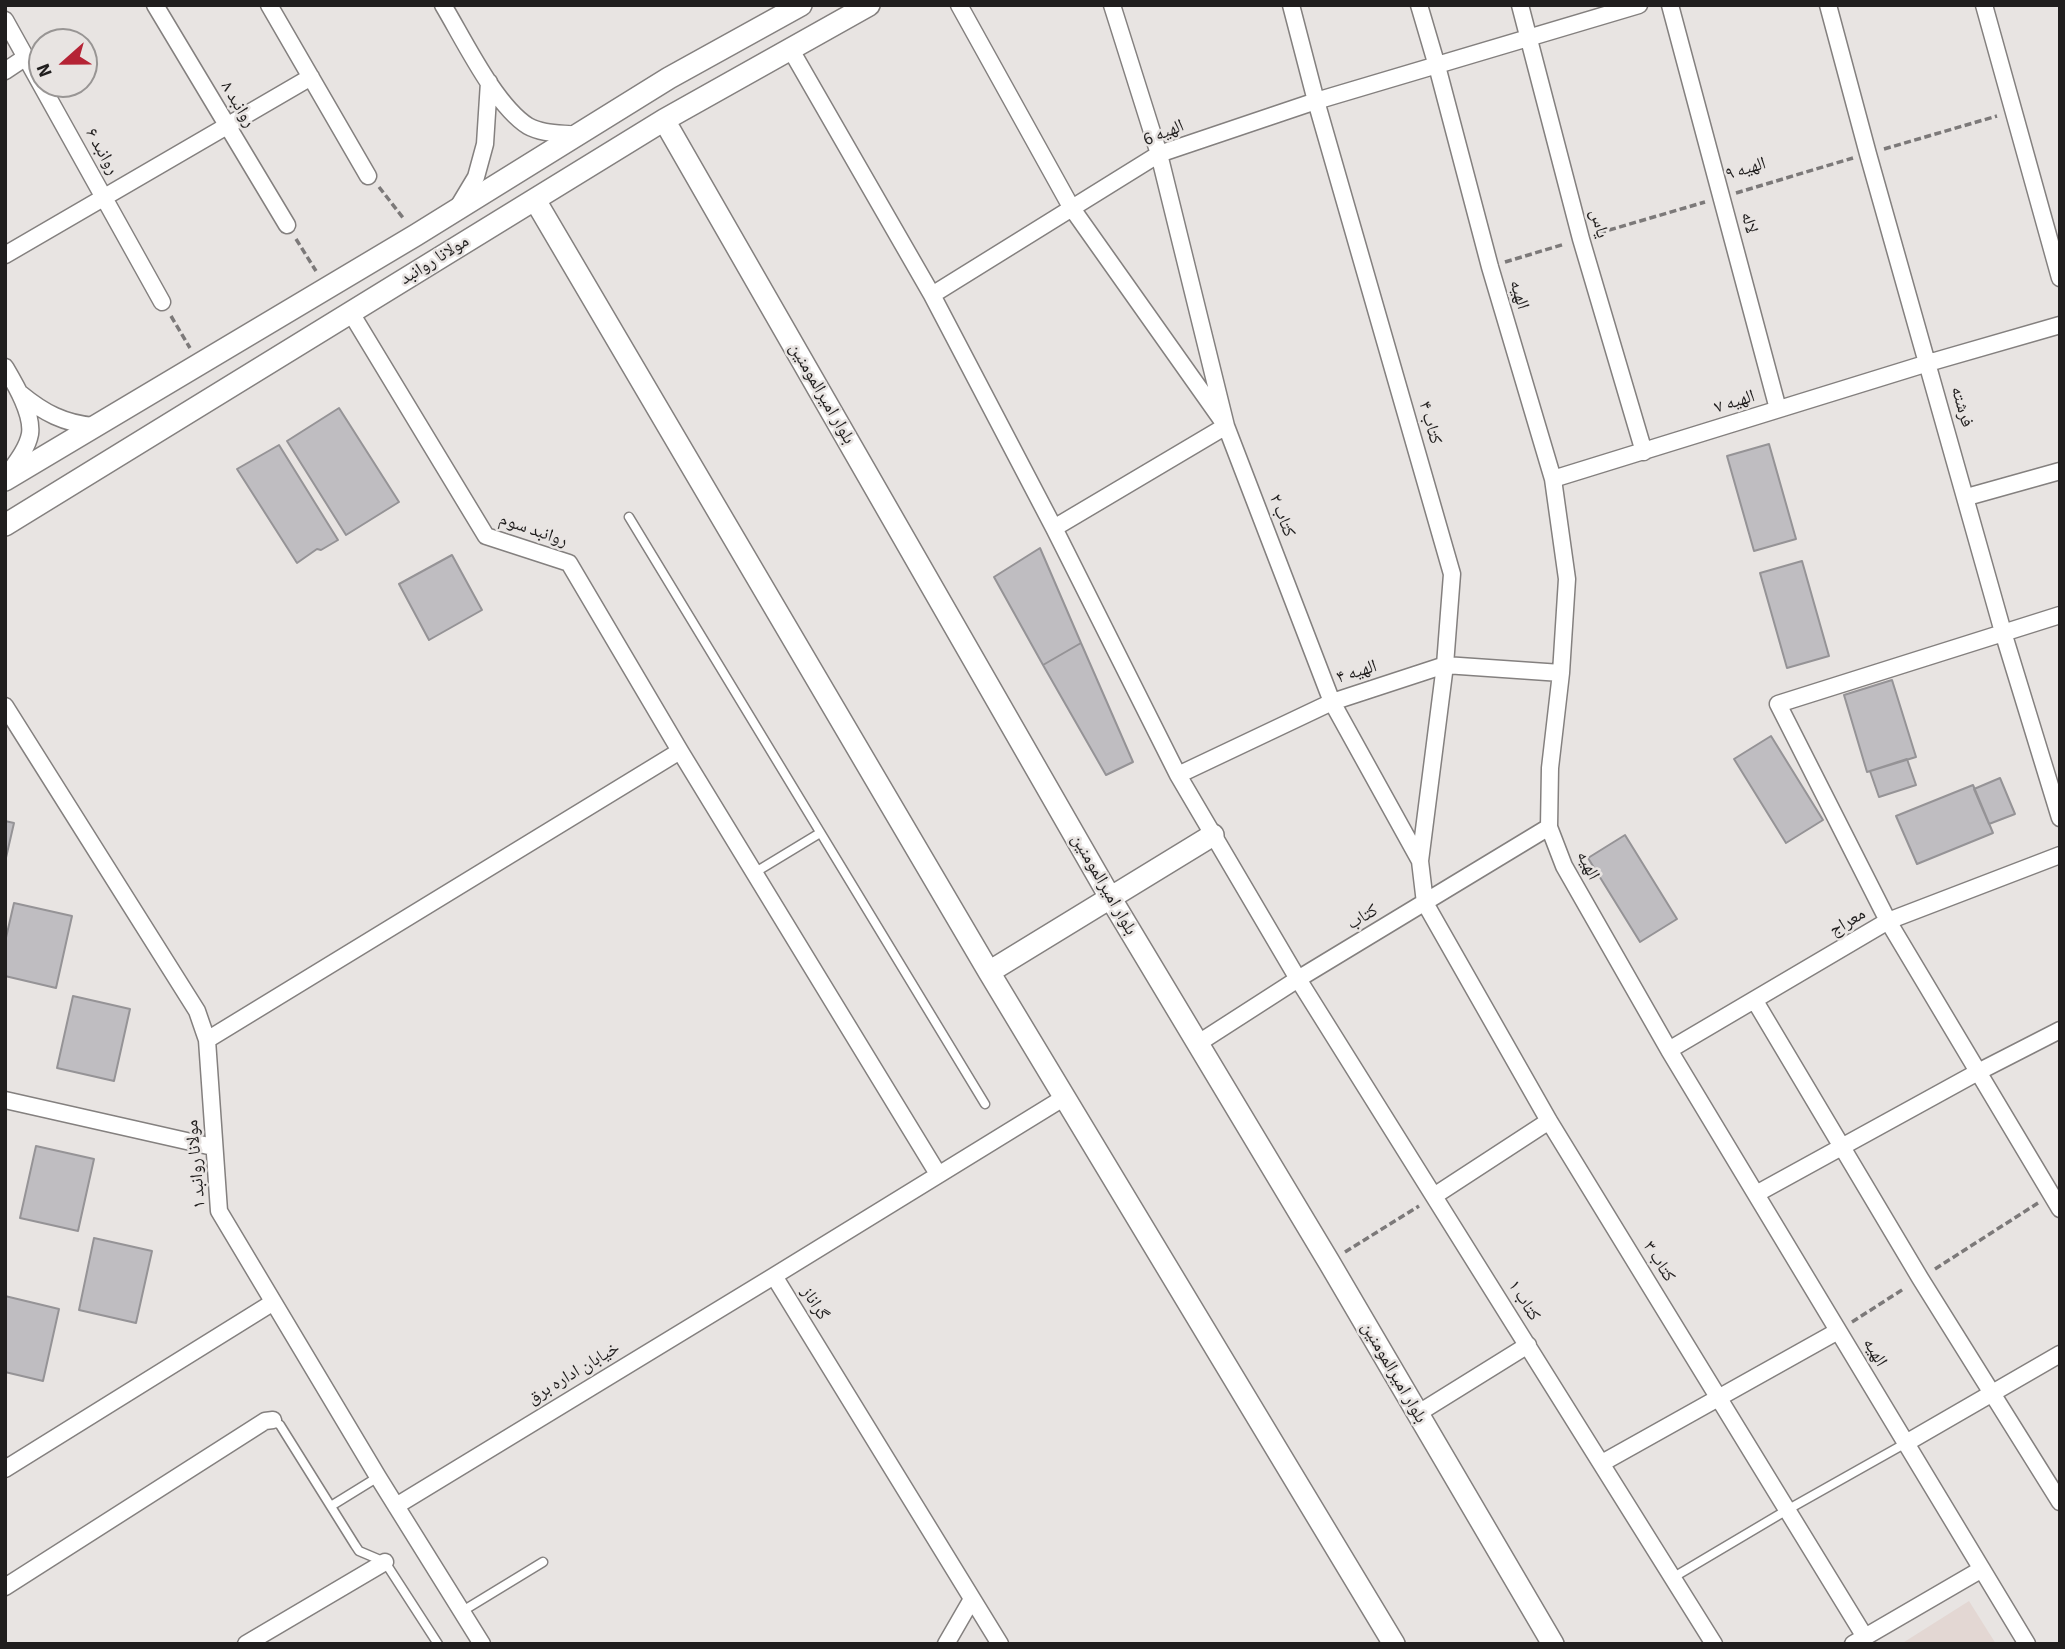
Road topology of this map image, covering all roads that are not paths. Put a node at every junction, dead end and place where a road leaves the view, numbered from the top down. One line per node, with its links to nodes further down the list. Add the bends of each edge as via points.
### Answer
1 (155, 5): 25 (street, روانبد ۸)
2 (269, 5): 21 (street)
3 (443, 5): 22 (street)
4 (801, 5): 26 (street, مولانا روانبد)
5 (869, 5): 17 (street, مولانا روانبد)
6 (959, 5): 33 (street, کتاب ۲)
7 (1112, 5): 27 (street)
8 (1291, 5): 23 (street, کتاب ۴)
9 (1419, 5): 19 (street, الهیه)
10 (1520, 5): 16 (street, یاس)
11 (1639, 5): 16 (street)
12 (1670, 5): 47 (street, لاله)
13 (1828, 5): 43 (street, فرشته)
14 (1984, 5): 37 (street)
15 (5, 20): 18 (street, روانبد ۶)
16 (1529, 39): 19 (street); 50 (street, یاس, via 1581,239)
17 (791, 50): 24 (street, مولانا روانبد); 38 (street, کتاب ۱)
18 (26, 57): 20 (street); 30 (street, روانبد ۶)
19 (1437, 66): 23 (street, الهیه 6); 53 (street, الهیه)
20 (5, 71)
21 (311, 77): 25 (street); 29 (street)
22 (489, 82): 26 (street, via 507,108 529,127); 32 (street, via 485,144 476,177)
23 (1316, 101): 27 (street, الهیه 6); 60 (street, کتاب ۴, via 1452,574)
24 (664, 120): 28 (street, مولانا روانبد); 73 (street, بلوار امیرالمومنین)
25 (227, 125): 30 (street); 34 (street, روانبد ۸)
26 (577, 135): 28 (street); 32 (street, مولانا روانبد)
27 (1158, 155): 33 (street, الهیه 6); 49 (street)
28 (593, 164): 31 (street, مولانا روانبد)
29 (368, 176)
30 (104, 197): 36 (street); 39 (street, روانبد ۶)
31 (535, 200): 35 (street, مولانا روانبد); 76 (street)
32 (458, 207): 35 (street); 42 (street, مولانا روانبد)
33 (1071, 207): 38 (street, الهیه 6); 49 (street, کتاب ۲)
34 (287, 225)
35 (474, 236): 40 (street, مولانا روانبد)
36 (5, 254)
37 (2060, 278)
38 (932, 295): 57 (street, کتاب ۱)
39 (162, 302)
40 (351, 313): 46 (street, مولانا روانبد); 64 (street, روانبد سوم, via 486,536 569,563)
41 (2060, 325): 43 (street, الهیه ۷)
42 (199, 363): 46 (street); 48 (street, مولانا روانبد)
43 (1928, 363): 47 (street, الهیه ۷); 54 (street, فرشته)
44 (5, 367): 45 (street)
45 (21, 394): 48 (street, via 57,419); 52 (street, via 30,433)
46 (217, 395): 56 (street, مولانا روانبد)
47 (1778, 409): 50 (street, الهیه ۷)
48 (93, 426): 52 (street, مولانا روانبد)
49 (1226, 426): 57 (street); 62 (street, کتاب ۲)
50 (1644, 452): 53 (street, الهیه ۷)
51 (2060, 471): 54 (street)
52 (5, 479)
53 (1553, 479): 61 (street, الهیه, via 1567,579)
54 (1967, 497): 59 (street, فرشته)
55 (629, 517): 68 (lane)
56 (5, 526)
57 (1054, 527): 65 (street, کتاب ۱)
58 (2060, 615): 59 (street)
59 (2003, 632): 66 (street, فرشته); 75 (street, via 1778,704)
60 (1445, 665): 61 (street, الهیه ۴); 62 (street, الهیه ۴); 71 (street, کتاب ۴)
61 (1561, 673): 67 (street, الهیه, via 1550,768)
62 (1332, 702): 65 (street, الهیه ۴); 71 (street, کتاب ۲)
63 (5, 706): 80 (street, مولانا روانبد ۱, via 197,1012)
64 (680, 751): 72 (street, روانبد سوم); 80 (street)
65 (1178, 775): 69 (street, کتاب ۱)
66 (2060, 818)
67 (1549, 827): 74 (street, کتاب); 82 (street, الهیه, via 1564,866)
68 (820, 833): 72 (lane); 86 (lane)
69 (1213, 835): 73 (street); 77 (street, کتاب ۱)
70 (2060, 855): 75 (street, معراج)
71 (1420, 861): 74 (street)
72 (754, 873): 90 (street, روانبد سوم)
73 (1111, 899): 76 (street); 81 (street, بلوار امیرالمومنین)
74 (1425, 903): 77 (street, کتاب); 87 (street, کتاب ۳)
75 (1888, 921): 78 (street, معراج); 83 (street)
76 (989, 972): 84 (street)
77 (1298, 979): 81 (street, کتاب); 92 (street, کتاب ۱)
78 (1755, 1001): 82 (street, معراج); 88 (street)
79 (2060, 1030): 83 (street)
80 (207, 1040): 89 (street, مولانا روانبد ۱)
81 (1197, 1044): 101 (street, بلوار امیرالمومنین)
82 (1668, 1050): 91 (street, الهیه)
83 (1978, 1072): 88 (street); 93 (street)
84 (1065, 1097): 90 (street); 124 (street)
85 (5, 1100): 89 (street)
86 (985, 1104)
87 (1549, 1121): 92 (street); 100 (street, کتاب ۳)
88 (1843, 1146): 91 (street); 99 (street)
89 (213, 1147): 95 (street, مولانا روانبد ۱, via 219,1211)
90 (938, 1174): 94 (street)
91 (1756, 1194): 96 (street, الهیه)
92 (1434, 1196): 97 (street, کتاب ۱)
93 (2056, 1202)
94 (774, 1276): 109 (street, خیابان اداره برق); 116 (street, گراناز)
95 (272, 1303): 105 (street); 106 (street, مولانا روانبد ۱)
96 (1838, 1331): 100 (street); 103 (street, الهیه)
97 (1528, 1345): 101 (street); 104 (street, کتاب ۱)
98 (2060, 1354): 99 (street)
99 (1993, 1393): 103 (street); 107 (street)
100 (1720, 1399): 104 (street); 110 (street, کتاب ۳)
101 (1416, 1413): 125 (street, بلوار امیرالمومنین)
102 (273, 1420): 108 (lane, via 280,1424); 115 (street)
103 (1906, 1443): 110 (lane); 113 (street, الهیه)
104 (1602, 1463): 114 (street, کتاب ۱)
105 (5, 1469)
106 (378, 1477): 108 (lane); 109 (street, مولانا روانبد ۱)
107 (2060, 1502)
108 (331, 1506): 111 (lane, via 359,1551)
109 (396, 1506): 117 (street, مولانا روانبد ۱)
110 (1787, 1510): 114 (lane); 118 (street, کتاب ۳)
111 (385, 1562): 119 (street); 120 (lane)
112 (543, 1562): 117 (lane)
113 (1982, 1569): 118 (street); 127 (street, الهیه)
114 (1674, 1577): 126 (street, کتاب ۱)
115 (5, 1587)
116 (972, 1599): 122 (street); 123 (street, گراناز)
117 (461, 1612): 121 (street, مولانا روانبد ۱)
118 (1859, 1640)
119 (246, 1644)
120 (438, 1644)
121 (482, 1644)
122 (946, 1644)
123 (1000, 1644)
124 (1394, 1644)
125 (1553, 1644)
126 (1714, 1644)
127 (2027, 1644)

